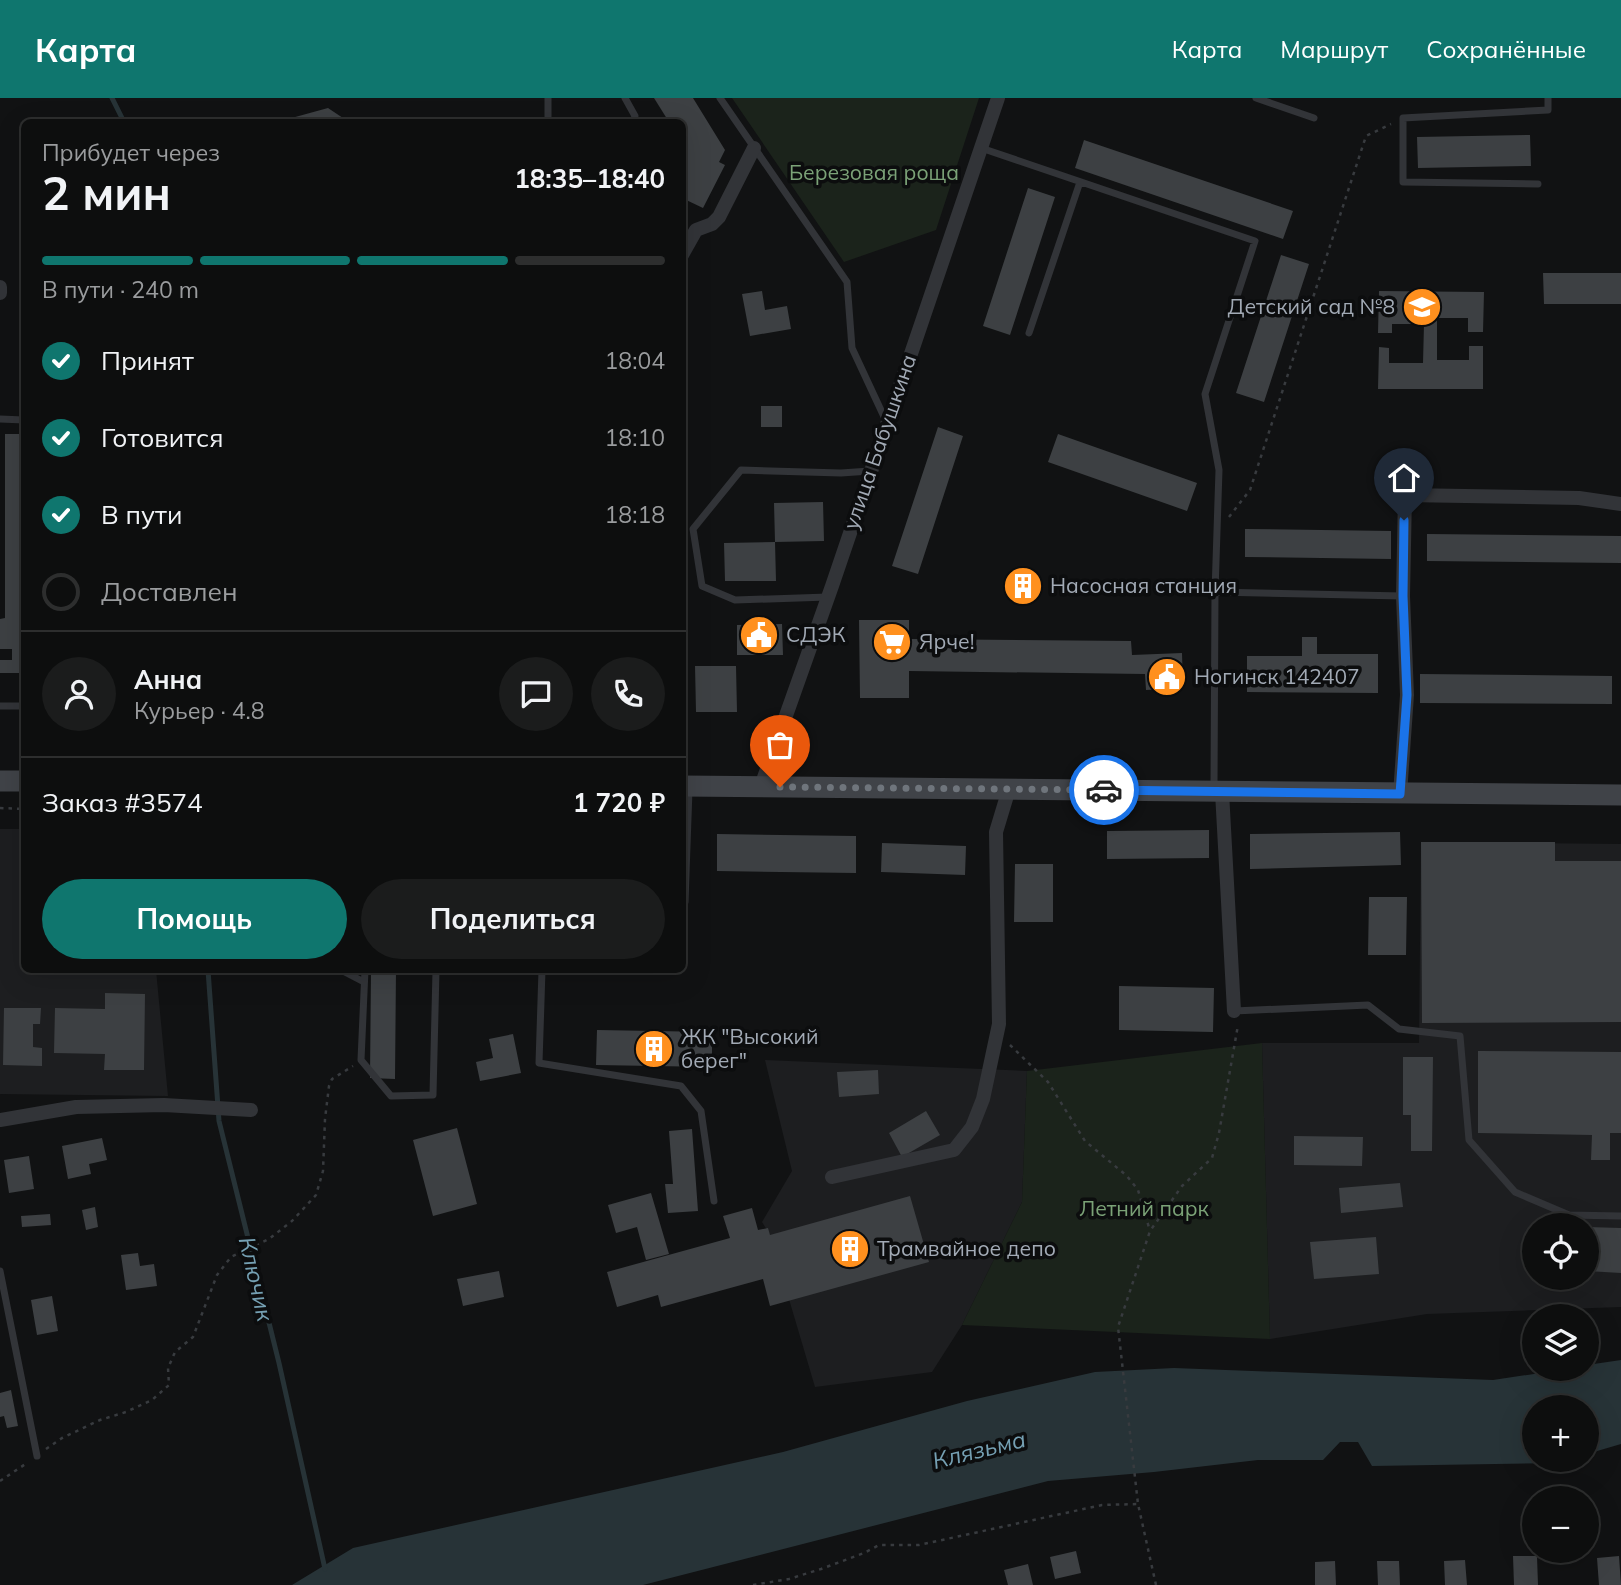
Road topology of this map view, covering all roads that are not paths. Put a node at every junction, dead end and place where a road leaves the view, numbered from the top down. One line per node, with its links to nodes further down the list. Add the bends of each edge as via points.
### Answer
1 (548, 98): 8 (lane)
2 (625, 98): 9 (lane)
3 (720, 98): 10 (lane)
4 (998, 98): 11 (street, улица Бабушкина)
5 (1256, 98): 7 (lane)
6 (1548, 98): 13 (lane, via 1548,110 1403,118 1403,182)
7 (1314, 118)
8 (548, 119)
9 (634, 119)
10 (754, 148): 14 (street, via 719,217 696,230); 20 (lane, via 847,282 852,348)
11 (981, 148): 12 (lane); 20 (street, улица Бабушкина)
12 (1080, 182): 17 (lane); 23 (lane, via 1255,241 1205,394 1219,470)
13 (1538, 184)
14 (686, 248)
15 (0, 287): 16 (street)
16 (0, 293)
17 (1030, 333)
18 (0, 419): 19 (lane)
19 (21, 420)
20 (887, 423): 21 (street, улица Бабушкина)
21 (870, 471): 25 (street, улица Бабушкина); 25 (lane, via 741,470 693,529 702,586 735,600)
22 (1621, 504): 24 (street, via 1578,498 1405,495)
23 (1215, 592): 24 (lane); 33 (lane)
24 (1403, 596): 34 (street, via 1407,695)
25 (828, 597): 31 (street, улица Бабушкина)
26 (0, 706): 27 (lane)
27 (21, 706)
28 (0, 781): 29 (main road)
29 (21, 781)
30 (686, 786): 31 (main road)
31 (761, 786): 32 (main road)
32 (1009, 789): 33 (main road); 44 (street, via 996,832 999,1024 983,1099 972,1126 954,1150)
33 (1218, 792): 34 (main road); 41 (street)
34 (1400, 794): 35 (main road)
35 (1621, 795)
36 (347, 973): 40 (lane)
37 (365, 973): 40 (lane)
38 (436, 973): 40 (lane, via 433,1095 391,1096 361,1060)
39 (542, 973): 45 (lane, via 539,1063 681,1086 701,1111)
40 (364, 982)
41 (1237, 1011): 46 (lane, via 1368,1005 1399,1030 1460,1037 1469,1140 1515,1192 1569,1215)
42 (251, 1110): 43 (street, via 164,1105 76,1107)
43 (0, 1120)
44 (832, 1177)
45 (714, 1201)
46 (1621, 1216)
47 (0, 1271): 48 (lane)
48 (37, 1456)

